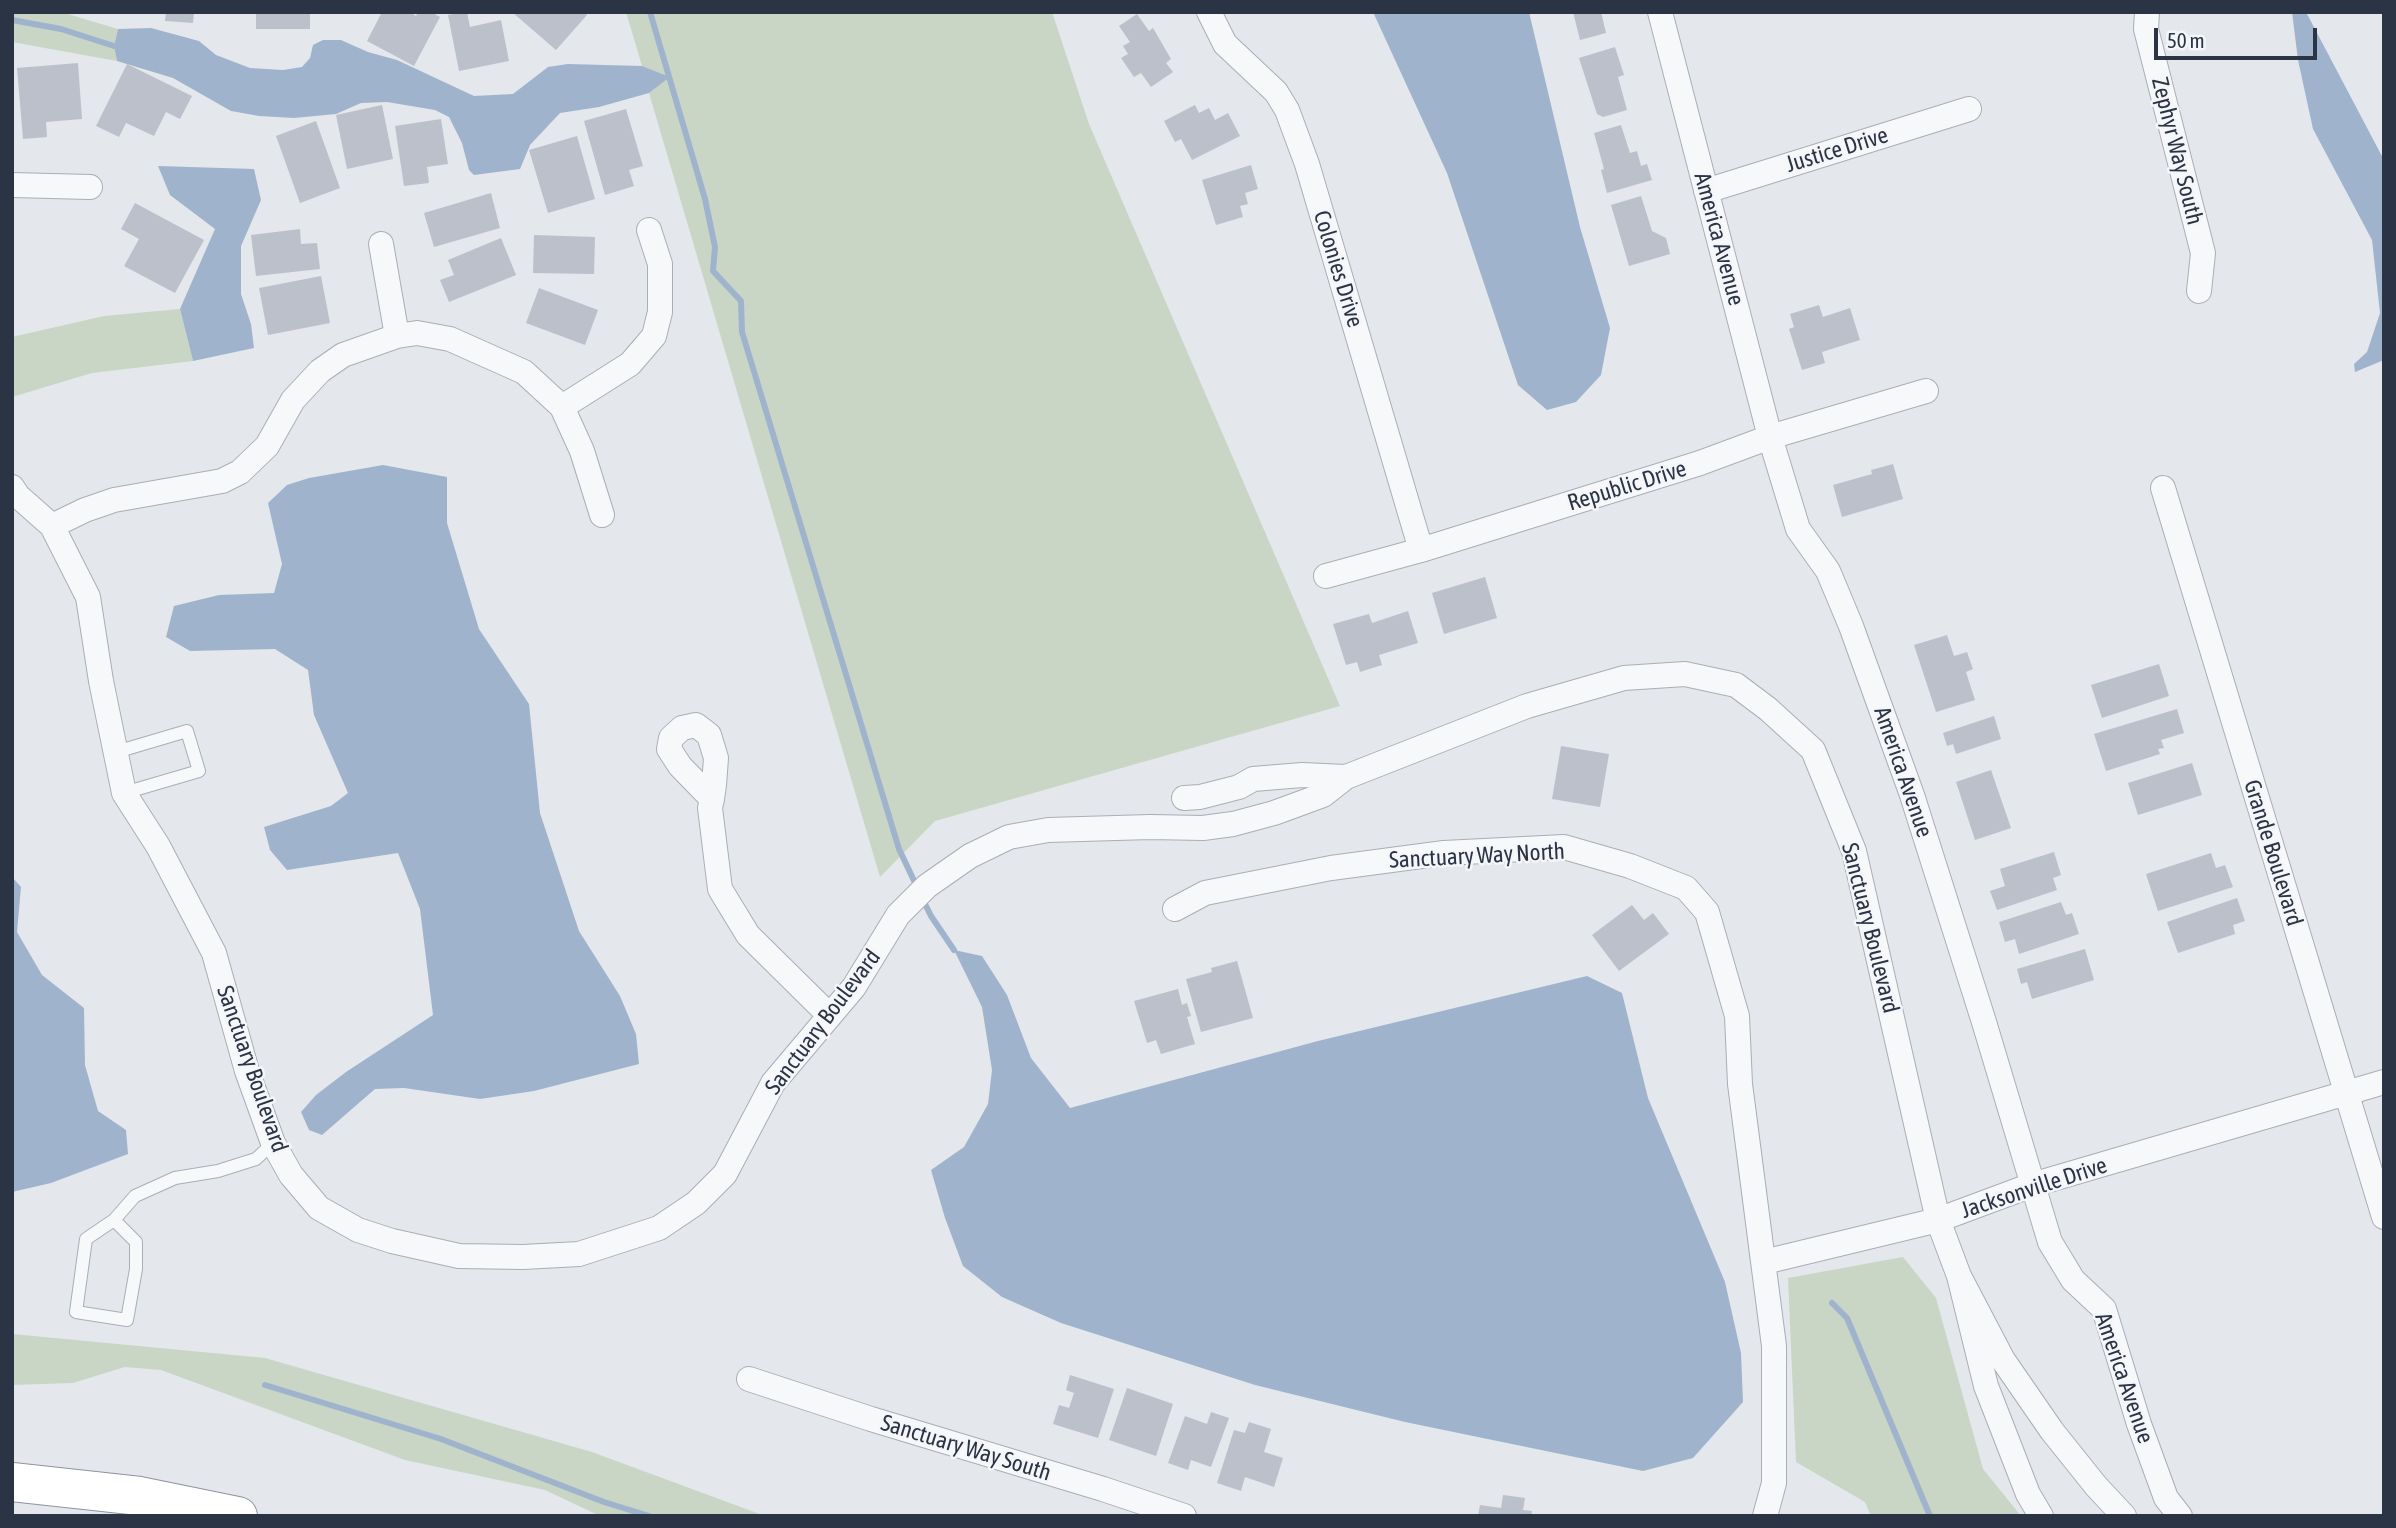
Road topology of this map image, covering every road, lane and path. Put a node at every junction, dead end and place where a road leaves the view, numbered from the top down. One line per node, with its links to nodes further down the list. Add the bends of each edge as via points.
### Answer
1 (1209, 12): 19 (street, Colonies Drive, via 1226,44 1276,92 1287,110)
2 (1660, 12): 7 (street, America Avenue)
3 (2147, 12): 10 (street, Zephyr Way South, via 2146,29 2203,253)
4 (1969, 109): 7 (street, Justice Drive)
5 (12, 185): 6 (street)
6 (90, 187)
7 (1706, 191): 14 (street, America Avenue)
8 (649, 230): 13 (street, via 660,264 660,312 654,336 630,364)
9 (381, 244): 11 (street)
10 (2199, 291)
11 (397, 336): 13 (street, via 417,333 450,339 524,372); 18 (street, via 343,355 320,371 293,400 267,446 240,472 222,481 114,500)
12 (1926, 391): 14 (street, Republic Drive)
13 (562, 407): 17 (street)
14 (1770, 437): 19 (street, Republic Drive); 31 (street, America Avenue, via 1798,529 1828,571 1913,795)
15 (12, 487): 18 (street, Sanctuary Boulevard)
16 (2162, 488): 29 (street, Grande Boulevard)
17 (602, 514)
18 (52, 526): 21 (street, Sanctuary Boulevard, via 88,597)
19 (1422, 550): 20 (street, Republic Drive)
20 (1326, 576)
21 (116, 752): 23 (street, Sanctuary Boulevard); 23 (lane, via 187,731 199,771)
22 (1346, 777): 25 (street, Sanctuary Boulevard, via 1324,795 1233,824); 25 (street, Sanctuary Boulevard, via 1255,779 1239,787 1184,798); 34 (street, Sanctuary Boulevard, via 1527,706 1624,678 1685,674 1736,685 1813,750 1854,851)
23 (124, 793): 30 (street, Sanctuary Boulevard, via 158,845 214,953)
24 (712, 799): 27 (street, via 720,889 748,935)
25 (1150, 827): 27 (street, Sanctuary Boulevard, via 1035,832 1009,837 970,856 927,886 898,915 854,987)
26 (1175, 909): 35 (street, Sanctuary Way North, via 1205,893 1331,868 1444,853 1564,847 1686,888 1707,912 1737,1016 1740,1084)
27 (829, 1015): 30 (street, Sanctuary Boulevard, via 773,1083 725,1174 696,1203 659,1228 579,1254 458,1256 358,1230 319,1208 291,1175)
28 (2384, 1082): 29 (street, Jacksonville Drive)
29 (2346, 1094): 31 (street, Jacksonville Drive); 32 (street, Grande Boulevard)
30 (273, 1143): 33 (lane, via 256,1159 175,1178 135,1196)
31 (2032, 1185): 34 (street, Jacksonville Drive); 44 (street, America Avenue, via 2050,1242 2073,1280 2104,1309 2139,1424 2166,1497)
32 (2384, 1217)
33 (114, 1220): 33 (lane, via 86,1240 76,1312 127,1320 136,1241)
34 (1938, 1220): 35 (street, Jacksonville Drive); 36 (street, Sanctuary Boulevard)
35 (1764, 1262): 41 (street, via 1774,1346 1774,1483)
36 (1959, 1276): 42 (street, Sanctuary Boulevard, via 1986,1386); 43 (street, Sanctuary Boulevard, via 2003,1360 2045,1421)
37 (749, 1378): 40 (street, Sanctuary Way South)
38 (12, 1482): 39 (highway, via 141,1496)
39 (238, 1516)
40 (1184, 1516)
41 (1765, 1516)
42 (2041, 1516)
43 (2124, 1516)
44 (2180, 1516)

